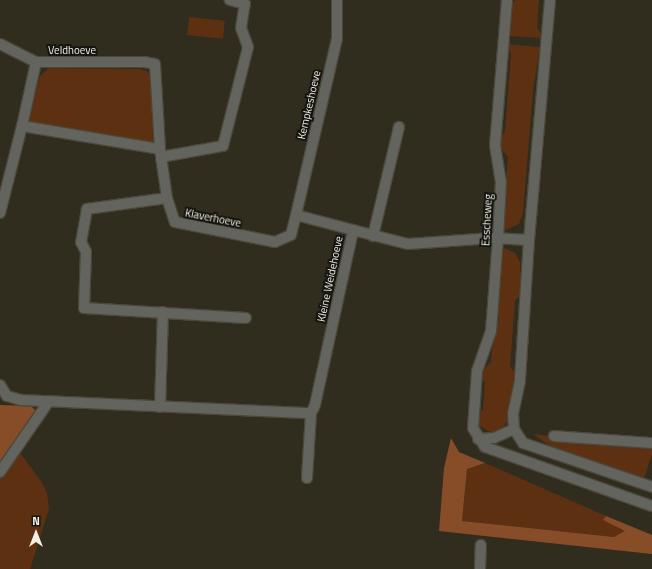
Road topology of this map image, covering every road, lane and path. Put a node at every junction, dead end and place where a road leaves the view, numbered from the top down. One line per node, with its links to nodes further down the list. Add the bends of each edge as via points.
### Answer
1 (230, 0): 9 (street, via 245,4 241,28 248,48 223,146)
2 (337, 0): 12 (street, Kempkeshoeve, via 337,39)
3 (507, 0): 15 (street, Esscheweg, via 495,145 501,181)
4 (550, 0): 16 (street)
5 (0, 44): 6 (street)
6 (36, 62): 7 (street, Veldhoeve); 9 (street, Veldhoeve, via 154,64)
7 (22, 126): 9 (street); 11 (street, Veldhoeve)
8 (398, 127): 14 (street)
9 (160, 153): 10 (street, Veldhoeve)
10 (167, 198): 12 (street, Klaverhoeve, via 175,222 275,242 291,235); 17 (street, via 87,209 81,242 86,252 84,308)
11 (0, 213)
12 (296, 215): 13 (street)
13 (353, 230): 14 (street, Kleine Weidehoeve); 22 (street, Kleine Weidehoeve, via 315,406)
14 (373, 236): 15 (street, Kleine Weidehoeve, via 408,244)
15 (498, 238): 16 (street, Kleine Weidehoeve); 25 (street, Esscheweg, via 491,331 476,371 473,428)
16 (529, 240): 23 (street, via 520,381 513,414)
17 (163, 312): 18 (street); 21 (street)
18 (246, 318)
19 (0, 385): 20 (street, via 7,396 21,400)
20 (49, 401): 21 (street); 27 (street)
21 (160, 407): 22 (street)
22 (310, 413): 28 (street, Kleine Weidehoeve)
23 (514, 429): 25 (street, via 494,438); 29 (street, via 523,443)
24 (554, 436): 26 (street)
25 (478, 439): 30 (street, via 485,447)
26 (652, 443)
27 (0, 472)
28 (307, 478)
29 (652, 487)
30 (652, 506)
31 (481, 545): 32 (street)
32 (480, 569)

